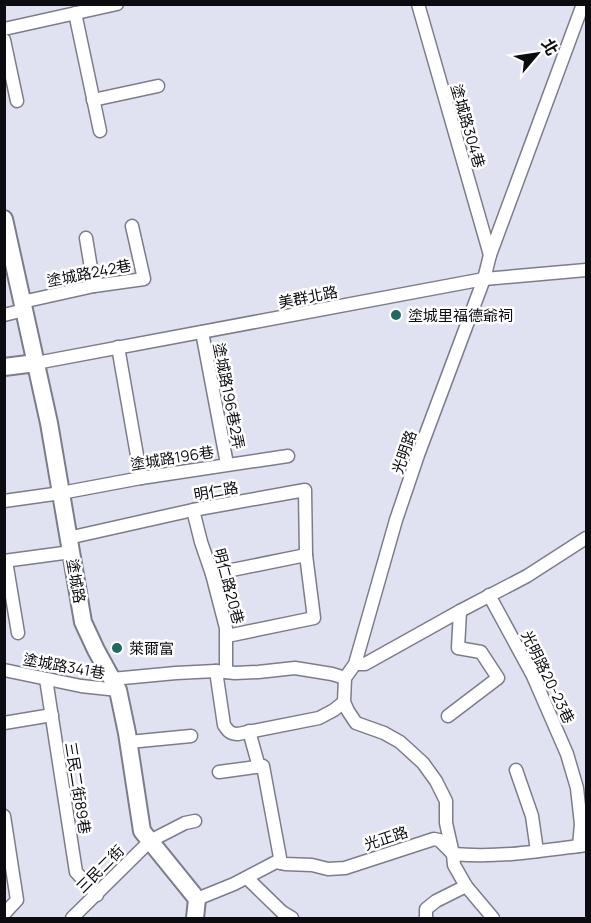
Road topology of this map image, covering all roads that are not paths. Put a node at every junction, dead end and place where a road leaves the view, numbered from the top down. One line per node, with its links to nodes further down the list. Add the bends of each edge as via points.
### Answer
1 (117, 4): 4 (street)
2 (418, 4): 14 (street, 塗城路304巷)
3 (583, 4): 14 (street, 光明路)
4 (75, 14): 5 (street); 8 (street)
5 (4, 29)
6 (4, 40): 9 (street)
7 (158, 86): 8 (street)
8 (93, 100): 10 (street)
9 (16, 101)
10 (100, 131)
11 (4, 219): 18 (street, 塗城路)
12 (132, 226): 17 (street, 塗城路242巷, via 144,279)
13 (86, 238): 17 (street)
14 (490, 255): 16 (street, 光明路)
15 (586, 270): 16 (street, 美群北路)
16 (484, 279): 20 (street, 美群北路); 39 (street, 光明路, via 414,466)
17 (94, 286): 18 (street, 塗城路242巷)
18 (23, 306): 19 (street, 塗城路242巷); 22 (street, 塗城路)
19 (4, 315)
20 (202, 332): 21 (street, 美群北路); 25 (street, 塗城路196巷2弄)
21 (118, 347): 22 (street, 美群北路); 26 (street)
22 (36, 363): 23 (street); 27 (street, 塗城路)
23 (4, 367)
24 (288, 456): 25 (street, 塗城路196巷)
25 (227, 464): 26 (street, 塗城路196巷)
26 (141, 478): 27 (street, 塗城路196巷)
27 (61, 493): 28 (street, 塗城路196巷); 31 (street, 塗城路)
28 (4, 501)
29 (193, 510): 31 (street, 明仁路); 32 (street, 明仁路, via 305,490); 34 (street, 明仁路20巷)
30 (586, 538): 35 (street)
31 (70, 545): 33 (street, 明仁路); 44 (street, 塗城路, via 83,622)
32 (306, 555): 34 (street); 38 (street, via 314,618)
33 (5, 561): 37 (street)
34 (212, 574): 38 (street, 明仁路20巷)
35 (489, 595): 36 (street); 58 (street, 光明路20-23巷, via 533,676 567,754 577,788)
36 (460, 611): 39 (street, via 364,664); 47 (street, via 458,648 481,652 498,678)
37 (18, 633)
38 (227, 636): 41 (street, 明仁路20巷)
39 (355, 664): 42 (street)
40 (4, 670): 43 (street, 塗城路341巷)
41 (221, 671): 42 (street, via 295,668); 44 (street, via 176,673); 49 (street, 明仁路20巷, via 225,725 232,734)
42 (345, 678): 45 (street)
43 (46, 679): 44 (street, 塗城路341巷, via 81,686); 46 (street, 三民二街89巷)
44 (115, 685): 51 (street, 塗城路)
45 (344, 702): 49 (street, via 319,718); 60 (street, via 356,723 400,742 436,780 446,801)
46 (52, 715): 48 (street); 64 (street, 三民二街89巷, via 76,872)
47 (448, 716)
48 (4, 723)
49 (249, 731): 52 (street)
50 (191, 736): 51 (street)
51 (129, 742): 57 (street, 塗城路, via 142,831)
52 (259, 767): 54 (street); 61 (street, via 263,766)
53 (516, 770): 59 (street, via 532,816)
54 (219, 772)
55 (4, 816): 66 (street, via 17,900)
56 (189, 819): 57 (street, 三民二街)
57 (150, 842): 64 (street, 三民二街); 65 (street, 塗城路)
58 (583, 845): 59 (street, 光正路)
59 (537, 851): 60 (street, 光正路, via 517,855)
60 (453, 854): 61 (street, 光正路, via 434,839 345,868); 63 (street, via 454,865)
61 (281, 863): 62 (street, 光正路)
62 (247, 878): 65 (street, 光正路); 69 (street)
63 (466, 886): 70 (street, via 426,909); 71 (street)
64 (97, 895): 67 (street, 三民二街)
65 (197, 899): 68 (street)
66 (4, 914)
67 (72, 918)
68 (195, 918)
69 (292, 918)
70 (426, 918)
71 (493, 918)

